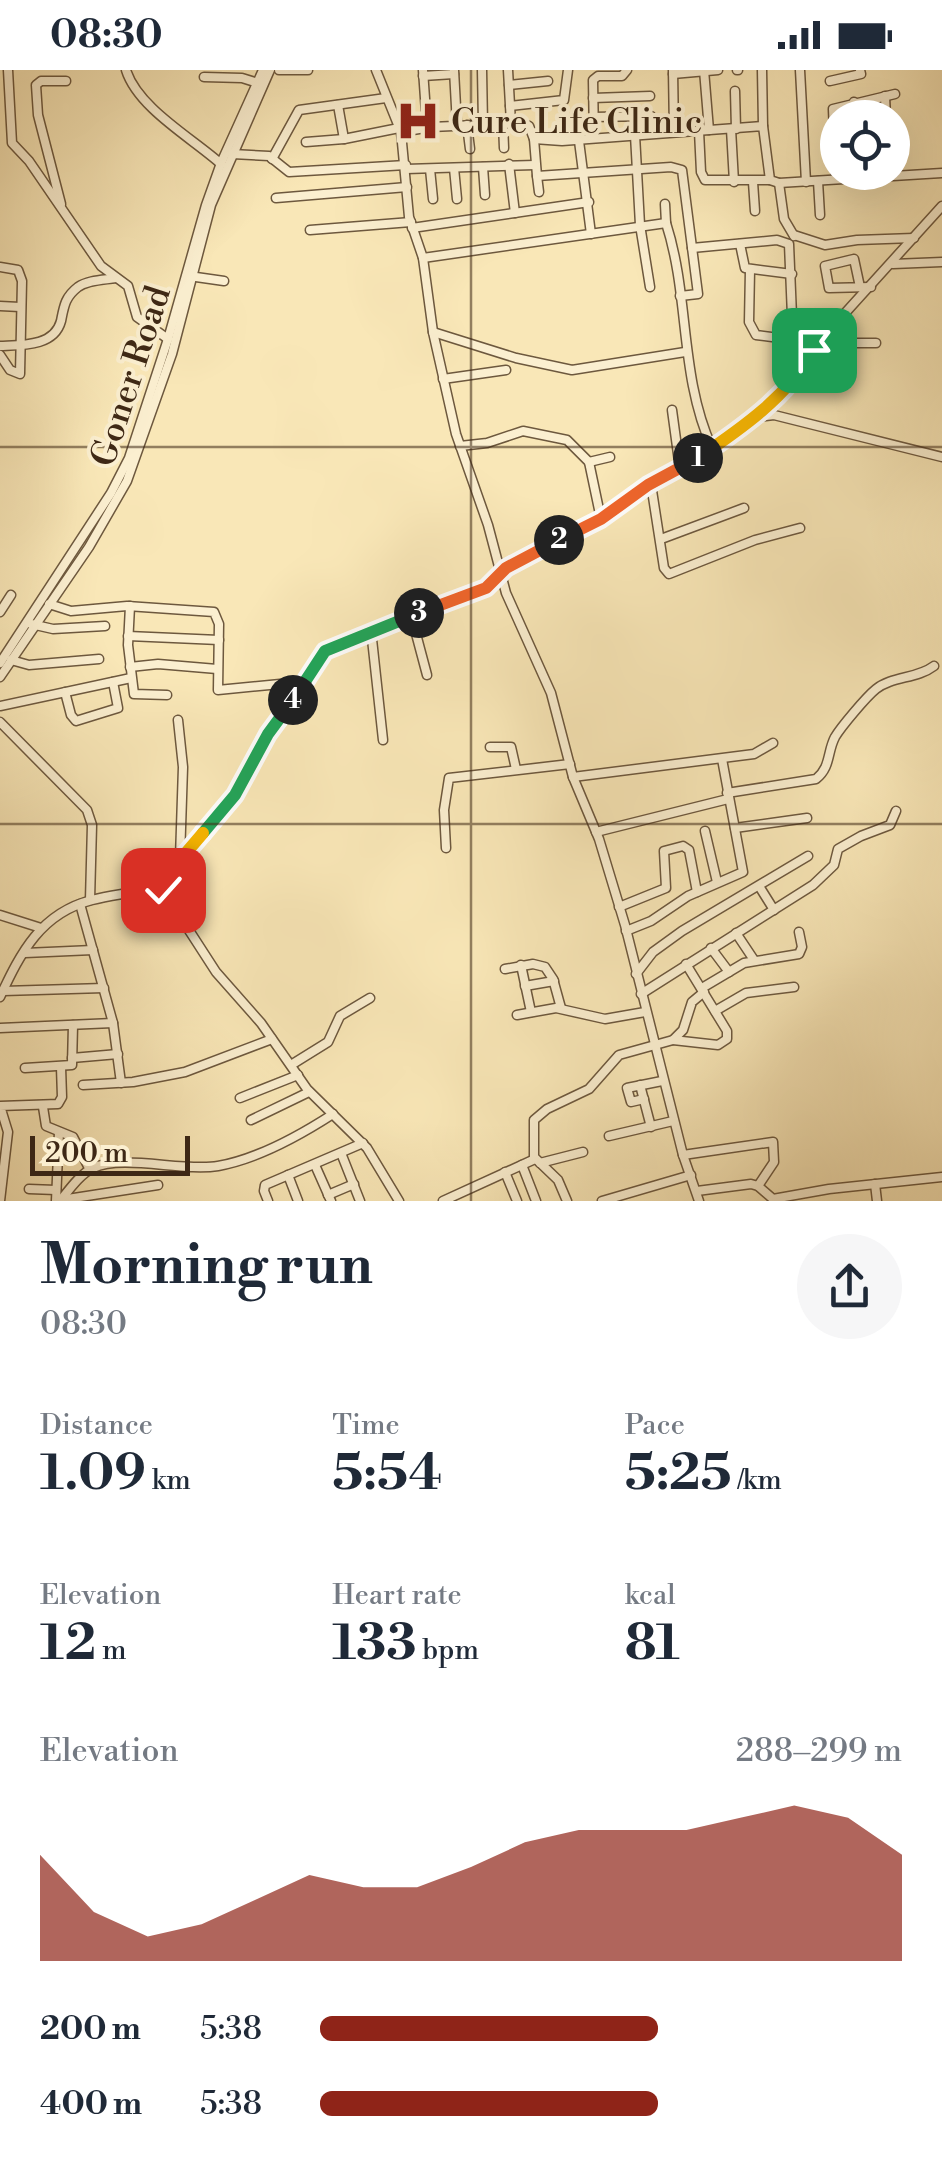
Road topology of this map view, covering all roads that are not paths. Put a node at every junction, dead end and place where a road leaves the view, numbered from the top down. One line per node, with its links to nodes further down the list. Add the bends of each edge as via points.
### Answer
1 (8, 70): 80 (street, via 12,143)
2 (126, 70): 56 (street, via 158,113)
3 (267, 70): 23 (street, Goner Road); 52 (street, Goner Road)
4 (279, 70): 5 (street)
5 (308, 70)
6 (376, 70): 27 (street)
7 (482, 70): 36 (street)
8 (508, 70): 24 (street)
9 (568, 70): 32 (street, via 564,100)
10 (627, 70): 28 (street, via 594,78)
11 (718, 70): 17 (street)
12 (762, 70): 38 (street)
13 (800, 70): 70 (street)
14 (860, 70): 22 (street)
15 (454, 72): 18 (street); 37 (street)
16 (673, 72): 17 (street); 43 (street)
17 (704, 72): 42 (street)
18 (423, 73): 39 (street)
19 (204, 77): 23 (street)
20 (66, 81): 80 (street, via 36,85)
21 (548, 81): 24 (street)
22 (830, 81)
23 (258, 83): 56 (street, Goner Road)
24 (509, 85): 32 (street)
25 (734, 91): 40 (street)
26 (650, 96): 28 (street)
27 (386, 98): 31 (street); 41 (street)
28 (593, 98): 34 (street)
29 (864, 100): 30 (street, via 890,95)
30 (889, 100)
31 (338, 105): 46 (street); 53 (street, via 296,112)
32 (510, 106): 35 (street)
33 (650, 116): 34 (street)
34 (592, 117): 45 (street)
35 (507, 123): 36 (street); 47 (street, via 527,124); 50 (street)
36 (484, 124): 37 (street)
37 (462, 125): 39 (street); 51 (street)
38 (763, 126): 40 (street); 67 (street)
39 (427, 127): 41 (street)
40 (733, 129): 42 (street); 68 (street)
41 (400, 130): 46 (street); 57 (street)
42 (704, 130): 43 (street); 68 (street, via 702,177)
43 (674, 132): 44 (street)
44 (636, 135): 45 (street); 61 (street)
45 (594, 138): 48 (street)
46 (344, 139): 49 (street)
47 (534, 139): 48 (street); 55 (street)
48 (579, 140): 62 (street)
49 (306, 142)
50 (504, 148)
51 (470, 150)
52 (232, 154): 53 (street); 56 (street, Goner Road)
53 (272, 159): 57 (street, via 289,172)
54 (509, 164): 55 (street); 58 (street); 82 (street)
55 (535, 164): 65 (street)
56 (223, 165): 99 (street, Goner Road)
57 (406, 167): 60 (street); 71 (street)
58 (483, 167): 59 (street); 73 (street)
59 (454, 168): 60 (street); 76 (street)
60 (430, 169): 75 (street)
61 (637, 169): 62 (street); 85 (street); 92 (street, via 682,170)
62 (583, 172): 65 (street); 77 (street)
63 (942, 173): 64 (street)
64 (910, 174)
65 (537, 176): 72 (street)
66 (818, 180): 70 (street); 83 (street)
67 (775, 181): 69 (street); 70 (street); 90 (street)
68 (734, 182): 69 (street)
69 (752, 182): 81 (street)
70 (806, 182)
71 (407, 187): 74 (street); 86 (street)
72 (539, 192)
73 (485, 195)
74 (276, 198)
75 (434, 199)
76 (457, 199)
77 (588, 202): 82 (street); 88 (street)
78 (665, 204): 84 (street)
79 (942, 206): 89 (street)
80 (62, 208): 100 (street)
81 (755, 210)
82 (514, 213): 86 (street)
83 (820, 216)
84 (666, 223): 85 (street); 104 (street)
85 (640, 224): 88 (street); 102 (street)
86 (411, 225): 87 (street); 93 (street)
87 (310, 230)
88 (591, 234): 93 (street)
89 (914, 238): 90 (street, via 825,245); 95 (street)
90 (792, 240): 91 (street); 98 (street)
91 (740, 244): 92 (street); 97 (street)
92 (692, 248): 104 (street, via 698,294)
93 (422, 258): 107 (street)
94 (942, 262): 95 (street)
95 (892, 264): 103 (street)
96 (0, 267): 105 (street, via 18,270)
97 (750, 270): 98 (street); 109 (street, via 752,332)
98 (792, 274): 109 (street)
99 (188, 275): 101 (street); 108 (street, Goner Road); 130 (street, Goner Road, via 144,440)
100 (118, 278): 108 (street, via 128,286 141,322); 113 (street, via 81,284 64,303 52,335)
101 (224, 280)
102 (650, 286)
103 (866, 287): 103 (street, via 829,288 825,266 854,259); 111 (street)
104 (680, 296): 114 (street)
105 (20, 307): 106 (street); 113 (street)
106 (1, 308)
107 (433, 332): 114 (street, via 572,370); 117 (street)
108 (168, 339): 129 (street, Goner Road, via 129,458)
109 (792, 340): 111 (street)
110 (876, 342): 111 (street)
111 (818, 343): 119 (street, via 796,380)
112 (0, 346): 113 (street)
113 (20, 346): 115 (street, via 20,374)
114 (685, 352): 121 (street)
115 (0, 355)
116 (506, 370): 117 (street)
117 (444, 379): 120 (street)
118 (672, 410): 125 (street)
119 (756, 417): 121 (street); 123 (street, via 774,415)
120 (460, 446): 124 (street, via 534,432 567,440); 133 (street)
121 (712, 448): 125 (street)
122 (610, 457): 124 (street)
123 (942, 457)
124 (589, 462): 128 (street)
125 (680, 469): 126 (street)
126 (651, 484): 128 (street); 132 (street)
127 (744, 508): 132 (street)
128 (601, 519): 133 (street)
129 (94, 520): 130 (street); 139 (street, Goner Road)
130 (103, 526): 135 (street, Goner Road)
131 (800, 528): 132 (street, via 669,574)
132 (661, 539)
133 (501, 572): 138 (street, via 486,588); 164 (street, via 552,693)
134 (11, 595): 137 (street)
135 (49, 604): 136 (street, via 71,611); 139 (street, Goner Road)
136 (130, 606): 142 (street); 143 (street, via 214,612)
137 (0, 612)
138 (411, 615): 141 (street); 150 (street)
139 (31, 624): 140 (street); 145 (street, Goner Road); 146 (street, Goner Road)
140 (105, 626)
141 (371, 630): 160 (street); 177 (street, via 319,656 235,795)
142 (128, 636): 143 (street); 148 (street)
143 (218, 640): 149 (street)
144 (99, 659): 145 (street, via 29,665)
145 (11, 660): 151 (street, Goner Road)
146 (0, 663)
147 (934, 666): 167 (street, via 873,692 836,736 816,779)
148 (130, 667): 149 (street); 152 (street)
149 (217, 668): 154 (street, via 218,690)
150 (427, 674)
151 (0, 677)
152 (130, 678): 153 (street); 156 (street, via 138,696)
153 (113, 682): 155 (street); 155 (street, via 118,708 76,721)
154 (280, 684)
155 (66, 692): 157 (street)
156 (167, 696)
157 (0, 706)
158 (178, 720): 177 (street)
159 (0, 722): 182 (street, via 88,810)
160 (382, 740)
161 (773, 743): 163 (street)
162 (490, 747): 165 (street, via 512,747)
163 (722, 760): 166 (street); 167 (street)
164 (570, 764): 165 (street); 166 (street)
165 (516, 769): 174 (street, via 447,780)
166 (573, 777): 172 (street)
167 (727, 796): 170 (street); 172 (street)
168 (896, 811): 184 (street, via 890,825 838,850 834,865 813,886)
169 (806, 818): 170 (street)
170 (735, 828): 178 (street, via 744,868)
171 (705, 831): 173 (street)
172 (596, 832): 183 (street)
173 (708, 846): 175 (street); 178 (street)
174 (446, 848)
175 (689, 850): 181 (street); 183 (street, via 664,850 666,888)
176 (808, 856): 180 (street)
177 (180, 858): 179 (street)
178 (717, 882): 181 (street)
179 (160, 885): 182 (street); 215 (street, via 216,972)
180 (759, 886): 184 (street); 198 (street, via 652,952)
181 (697, 892): 187 (street)
182 (85, 902): 186 (street); 191 (street)
183 (619, 907): 187 (street)
184 (774, 910): 189 (street)
185 (0, 916): 186 (street)
186 (41, 928): 192 (street)
187 (626, 931): 198 (street)
188 (798, 932): 193 (street, via 799,954)
189 (736, 933): 190 (street); 193 (street)
190 (711, 948): 194 (street); 197 (street)
191 (92, 950): 192 (street); 202 (street)
192 (24, 954): 204 (street)
193 (754, 960): 197 (street)
194 (686, 964): 203 (street); 205 (street)
195 (521, 966): 196 (street); 199 (street, via 545,966); 200 (street)
196 (505, 969)
197 (728, 972): 203 (street)
198 (636, 974): 205 (street)
199 (554, 981): 200 (street); 207 (street)
200 (525, 986): 209 (street)
201 (794, 987): 208 (street, via 746,993)
202 (104, 988): 204 (street); 212 (street)
203 (703, 990): 208 (street); 216 (street)
204 (2, 994)
205 (641, 994): 210 (street)
206 (370, 998): 220 (street, via 340,1016 328,1042)
207 (561, 1008): 209 (street); 210 (street, via 596,1019)
208 (715, 1011): 216 (street, via 726,1041)
209 (531, 1012): 211 (street)
210 (645, 1012): 217 (street)
211 (517, 1015)
212 (113, 1022): 213 (street); 218 (street)
213 (73, 1025): 214 (street); 219 (street)
214 (0, 1028)
215 (272, 1039): 220 (street); 225 (street, via 185,1072)
216 (673, 1040): 217 (street)
217 (653, 1047): 224 (street); 243 (street, via 619,1055 589,1089 539,1115)
218 (118, 1054): 219 (street); 225 (street)
219 (72, 1058): 221 (street, via 72,1065)
220 (291, 1065): 223 (street)
221 (61, 1067): 222 (street); 231 (street, via 61,1102)
222 (25, 1068)
223 (298, 1075): 228 (street); 229 (street)
224 (662, 1080): 227 (street); 234 (street)
225 (121, 1083): 226 (street)
226 (83, 1085)
227 (640, 1085): 230 (street); 230 (street, via 626,1092 631,1102)
228 (309, 1092): 232 (street); 233 (street)
229 (240, 1098)
230 (644, 1099): 235 (street)
231 (44, 1107): 236 (street, via 46,1126); 239 (street, via 0,1106 8,1128)
232 (332, 1114): 238 (street); 246 (street, via 222,1166 118,1164)
233 (250, 1120)
234 (673, 1121): 235 (street); 242 (street)
235 (652, 1126): 237 (street)
236 (58, 1132): 246 (street, via 76,1141); 257 (street)
237 (610, 1136)
238 (363, 1143): 241 (street); 266 (street)
239 (3, 1148): 250 (street)
240 (583, 1152): 243 (street)
241 (341, 1153): 244 (street); 252 (street)
242 (683, 1155): 249 (street); 255 (street, via 773,1142 774,1162)
243 (538, 1161): 245 (street); 270 (street, via 558,1180)
244 (315, 1165): 248 (street); 260 (street)
245 (522, 1165): 247 (street); 269 (street)
246 (90, 1170): 262 (street)
247 (505, 1172): 267 (street); 268 (street)
248 (288, 1176): 263 (street, via 265,1185); 264 (street)
249 (691, 1176): 258 (street); 271 (street)
250 (2, 1177): 261 (street)
251 (942, 1178): 253 (street)
252 (354, 1184): 260 (street); 265 (street)
253 (875, 1184): 259 (street); 272 (street)
254 (158, 1185): 262 (street)
255 (758, 1186): 258 (street); 259 (street, via 772,1199)
256 (28, 1189): 257 (street)
257 (56, 1190): 262 (street)
258 (698, 1196)
259 (819, 1196)
260 (330, 1198)
261 (0, 1201)
262 (59, 1201)
263 (268, 1201)
264 (298, 1201)
265 (360, 1201)
266 (399, 1201)
267 (443, 1201)
268 (516, 1201)
269 (536, 1201)
270 (567, 1201)
271 (602, 1201)
272 (877, 1201)

